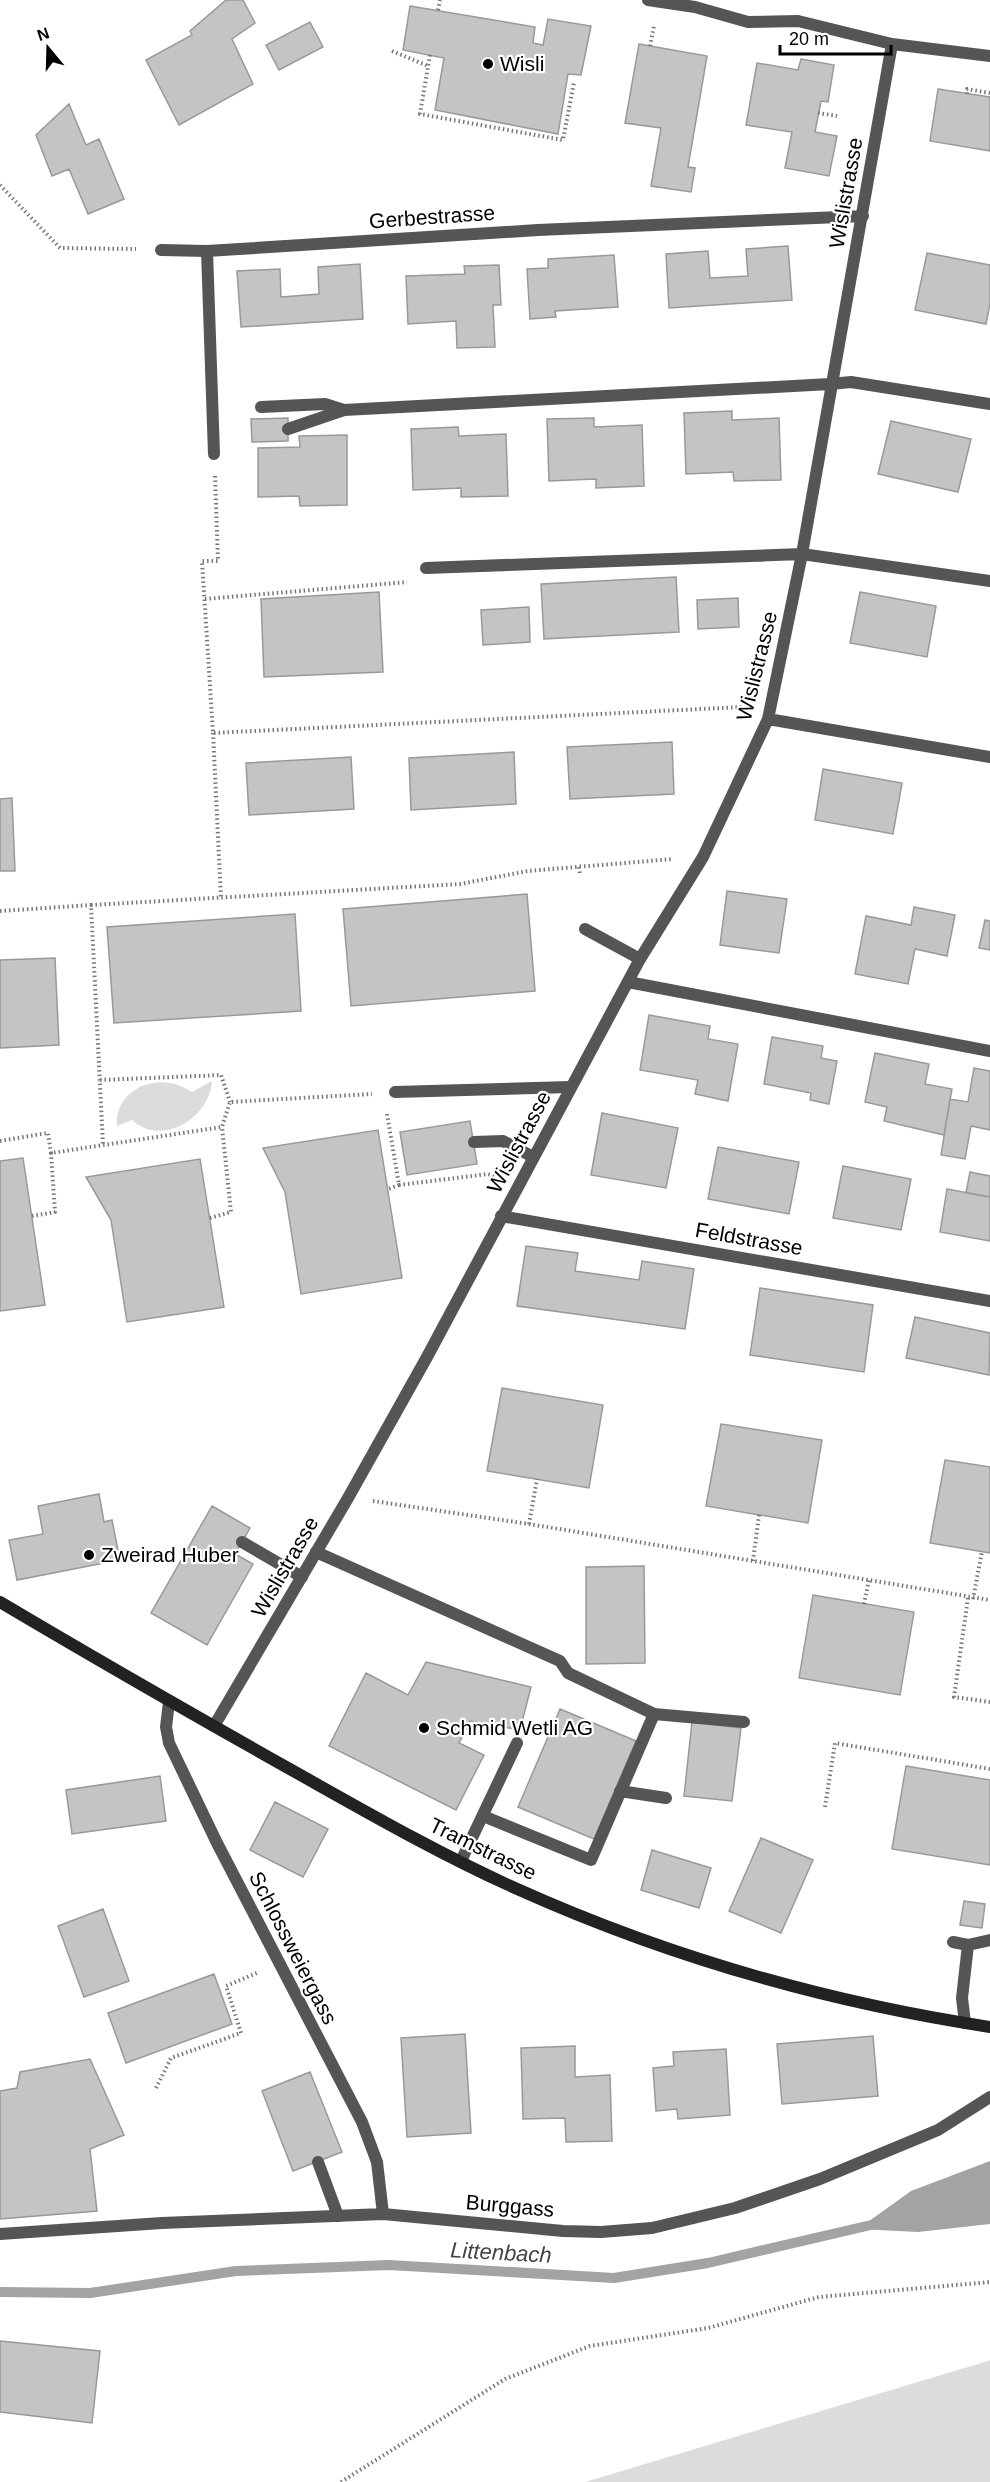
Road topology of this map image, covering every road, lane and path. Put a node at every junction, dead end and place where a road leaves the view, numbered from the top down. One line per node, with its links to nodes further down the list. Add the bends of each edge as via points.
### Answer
1 (440, 0): 3 (path)
2 (648, 0): 5 (street, via 748,22 798,21)
3 (438, 10)
4 (655, 22): 6 (path)
5 (892, 44): 9 (street); 19 (street, Wislistrasse)
6 (651, 46)
7 (392, 51): 10 (path)
8 (430, 55): 10 (path)
9 (990, 56)
10 (428, 66): 11 (path, via 420,114 563,140)
11 (574, 82)
12 (986, 85): 13 (path)
13 (984, 92): 14 (path); 15 (path, via 967,89)
14 (990, 93)
15 (967, 94)
16 (819, 113): 17 (path)
17 (837, 116)
18 (0, 186): 20 (path, via 60,248)
19 (862, 216): 21 (street, Gerbestrasse); 22 (street, Wislistrasse)
20 (161, 250): 21 (street, Gerbestrasse)
21 (207, 251): 27 (street)
22 (830, 384): 23 (street, via 851,382); 25 (street); 28 (street, Wislistrasse)
23 (990, 404)
24 (261, 407): 25 (street, via 325,404)
25 (344, 410): 26 (street)
26 (288, 429)
27 (214, 454): 31 (path, via 219,561 202,561)
28 (802, 554): 29 (street); 30 (street); 33 (street, Wislistrasse)
29 (426, 568): 31 (path, via 423,581)
30 (990, 581)
31 (205, 598): 34 (path)
32 (742, 707): 34 (path)
33 (768, 719): 35 (street); 36 (street, Wislistrasse)
34 (213, 733): 39 (path)
35 (990, 757)
36 (703, 857): 37 (path); 43 (street, Wislistrasse)
37 (579, 867): 38 (path); 39 (path, via 528,871 460,884)
38 (580, 875)
39 (221, 898): 40 (path)
40 (91, 905): 41 (path); 46 (path)
41 (0, 911)
42 (585, 929): 43 (street)
43 (640, 959): 44 (street, Wislistrasse)
44 (628, 982): 45 (street); 47 (street, Wislistrasse)
45 (990, 1051)
46 (100, 1080): 49 (path, via 221,1075); 53 (path)
47 (570, 1088): 48 (street); 55 (street, Wislistrasse)
48 (389, 1093): 49 (path); 56 (path)
49 (230, 1102): 50 (path)
50 (222, 1127): 53 (path); 61 (path, via 231,1212)
51 (0, 1141): 54 (path, via 48,1133)
52 (474, 1142): 55 (street, via 503,1141)
53 (103, 1144): 54 (path)
54 (51, 1153): 59 (path, via 55,1212)
55 (533, 1157): 57 (street, Wislistrasse)
56 (399, 1185): 57 (path, via 488,1174); 58 (path)
57 (517, 1185): 60 (street, Wislistrasse)
58 (388, 1189)
59 (32, 1216)
60 (501, 1216): 62 (street, Feldstrasse); 64 (street, Wislistrasse)
61 (210, 1218)
62 (990, 1301)
63 (537, 1479): 66 (path)
64 (348, 1498): 66 (path); 69 (street, Wislistrasse)
65 (759, 1515): 70 (path)
66 (529, 1524): 70 (path)
67 (242, 1542): 71 (street)
68 (982, 1551): 73 (path)
69 (316, 1552): 71 (street, Wislistrasse); 79 (street, via 560,1660 568,1673)
70 (753, 1561): 72 (path)
71 (302, 1577): 81 (street, Wislistrasse)
72 (869, 1580): 73 (path); 76 (path)
73 (971, 1598): 74 (path); 78 (path, via 954,1697)
74 (990, 1600)
75 (0, 1602): 77 (main road, Tramstrasse)
76 (864, 1604)
77 (169, 1702): 81 (main road, Tramstrasse); 98 (street, Schlossweiergass, via 169,1743 362,2122 377,2162)
78 (990, 1702)
79 (654, 1714): 80 (street); 84 (street)
80 (744, 1722)
81 (214, 1726): 88 (main road, Tramstrasse)
82 (517, 1743): 87 (street)
83 (990, 1769): 86 (path, via 836,1743)
84 (621, 1791): 85 (street); 87 (street, via 591,1860)
85 (666, 1798)
86 (825, 1807)
87 (483, 1816): 88 (street)
88 (461, 1861): 93 (main road, Tramstrasse, via 515,1888 720,1966 820,1993)
89 (990, 1940): 91 (street)
90 (953, 1942): 91 (street)
91 (968, 1945): 93 (street, via 962,1998)
92 (260, 1972): 95 (path, via 226,1986 241,2033 171,2058)
93 (965, 2023): 94 (main road, Tramstrasse)
94 (990, 2027)
95 (156, 2088)
96 (990, 2097): 98 (street, Burggass, via 938,2130 820,2179 735,2208 652,2228 563,2231)
97 (318, 2162): 99 (street)
98 (383, 2214): 99 (street, Burggass)
99 (338, 2216): 100 (street, Burggass)
100 (0, 2234)
101 (990, 2282): 102 (path, via 819,2297 708,2328 590,2346 505,2379)
102 (341, 2482)

